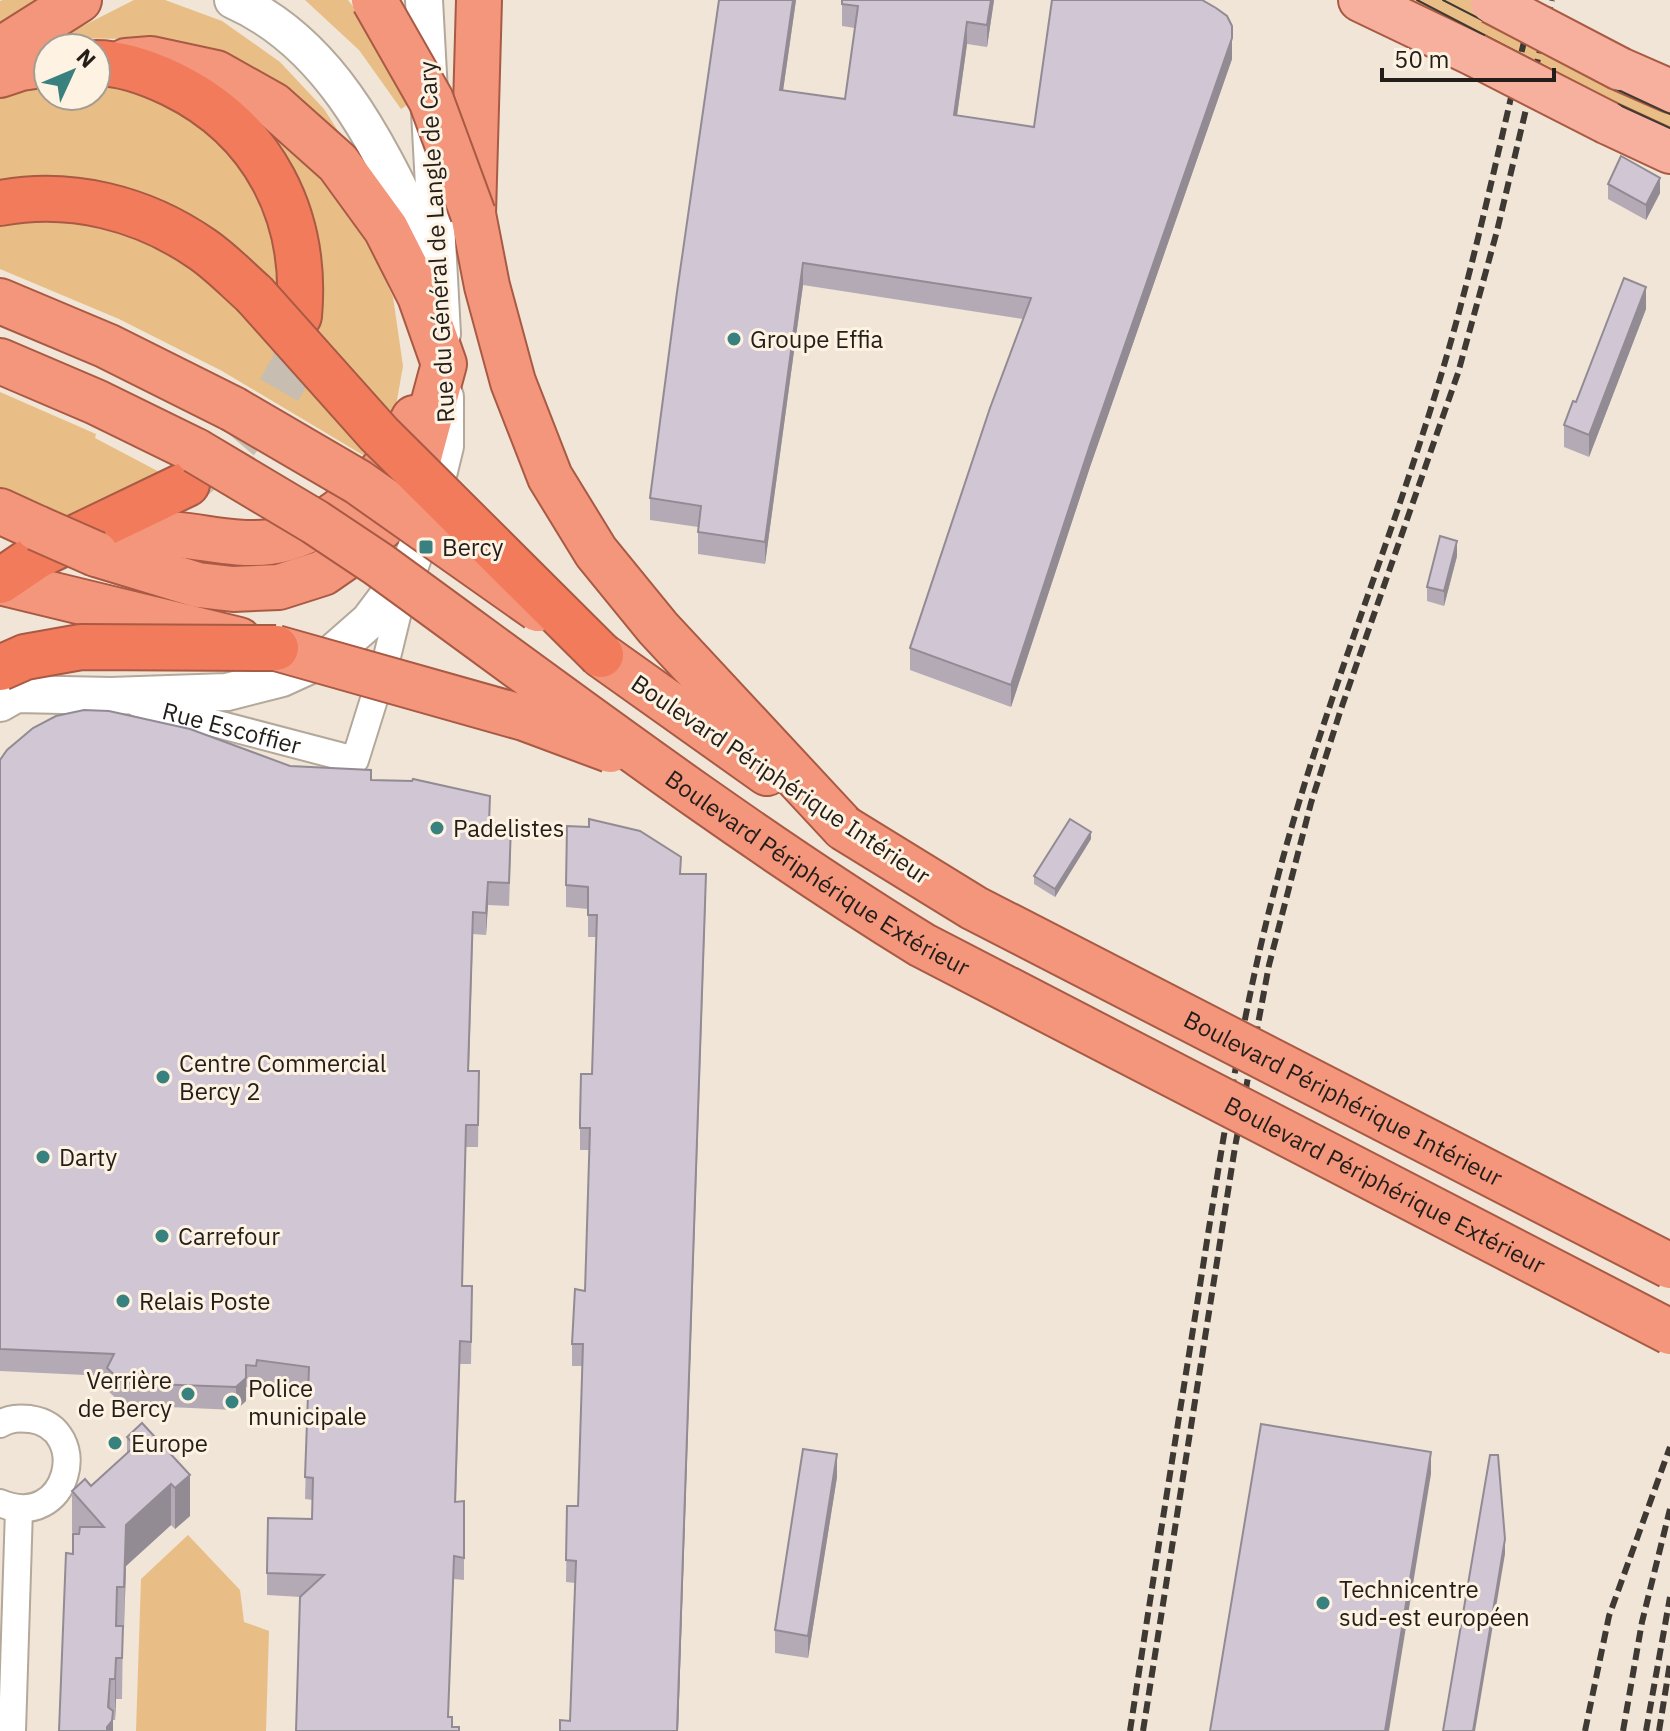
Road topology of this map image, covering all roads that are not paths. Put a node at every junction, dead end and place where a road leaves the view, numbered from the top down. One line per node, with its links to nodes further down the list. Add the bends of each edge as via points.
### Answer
1 (79, 0): 8 (highway)
2 (233, 0): 17 (main road, via 296,40 340,89 375,140)
3 (374, 0): 16 (highway, bridge, via 431,100)
4 (424, 0): 17 (main road, Rue du Général de Langle de Cary)
5 (479, 0): 16 (highway)
6 (1360, 0): 14 (main road, bridge)
7 (1490, 1): 13 (main road, bridge)
8 (0, 50)
9 (112, 62): 21 (highway, via 151,59 216,73 273,105 338,163 386,229 420,296)
10 (112, 65): 19 (highway, via 189,93 233,125 258,156 279,188 297,238)
11 (32, 66): 12 (highway)
12 (0, 75)
13 (1670, 91)
14 (1670, 152)
15 (0, 203): 28 (highway, bridge, via 83,200 153,221 202,249 254,294 379,434)
16 (473, 214): 34 (highway, via 513,382 550,477 596,552 658,628)
17 (438, 268): 21 (main road, Rue du Général de Langle de Cary)
18 (0, 301): 28 (highway, Boulevard Périphérique Intérieur, bridge, via 107,346 233,409 358,482)
19 (299, 316)
20 (0, 361): 22 (highway, Boulevard Périphérique Extérieur, via 96,402)
21 (444, 364): 24 (highway, via 412,483 390,519 323,573 279,587 198,585 160,575); 25 (main road, Rue du Général de Langle de Cary, via 445,446)
22 (191, 467): 24 (highway); 33 (highway, Boulevard Périphérique Extérieur, bridge, via 315,522)
23 (19, 519): 24 (highway, bridge)
24 (94, 542): 26 (highway, via 37,556)
25 (409, 568): 30 (main road, via 369,621 328,657 282,678 227,692); 32 (street, Rue du Général de Langle de Cary)
26 (0, 581): 27 (highway, bridge)
27 (276, 648): 29 (highway, bridge, via 81,647 25,657); 33 (highway, bridge, via 524,718)
28 (601, 655): 34 (highway, Boulevard Périphérique Intérieur)
29 (0, 668)
30 (111, 696): 31 (main road, via 16,694); 32 (street, Rue Escoffier)
31 (0, 703)
32 (355, 760)
33 (665, 771): 36 (highway, Boulevard Périphérique Extérieur, bridge, via 922,945)
34 (844, 828): 35 (highway, Boulevard Périphérique Intérieur, bridge, via 974,908)
35 (1670, 1266)
36 (1670, 1332)
37 (0, 1424): 38 (street, via 18,1418 46,1423 59,1436 67,1458 62,1485 50,1499 36,1507)
38 (10, 1506): 39 (street)
39 (12, 1731)

